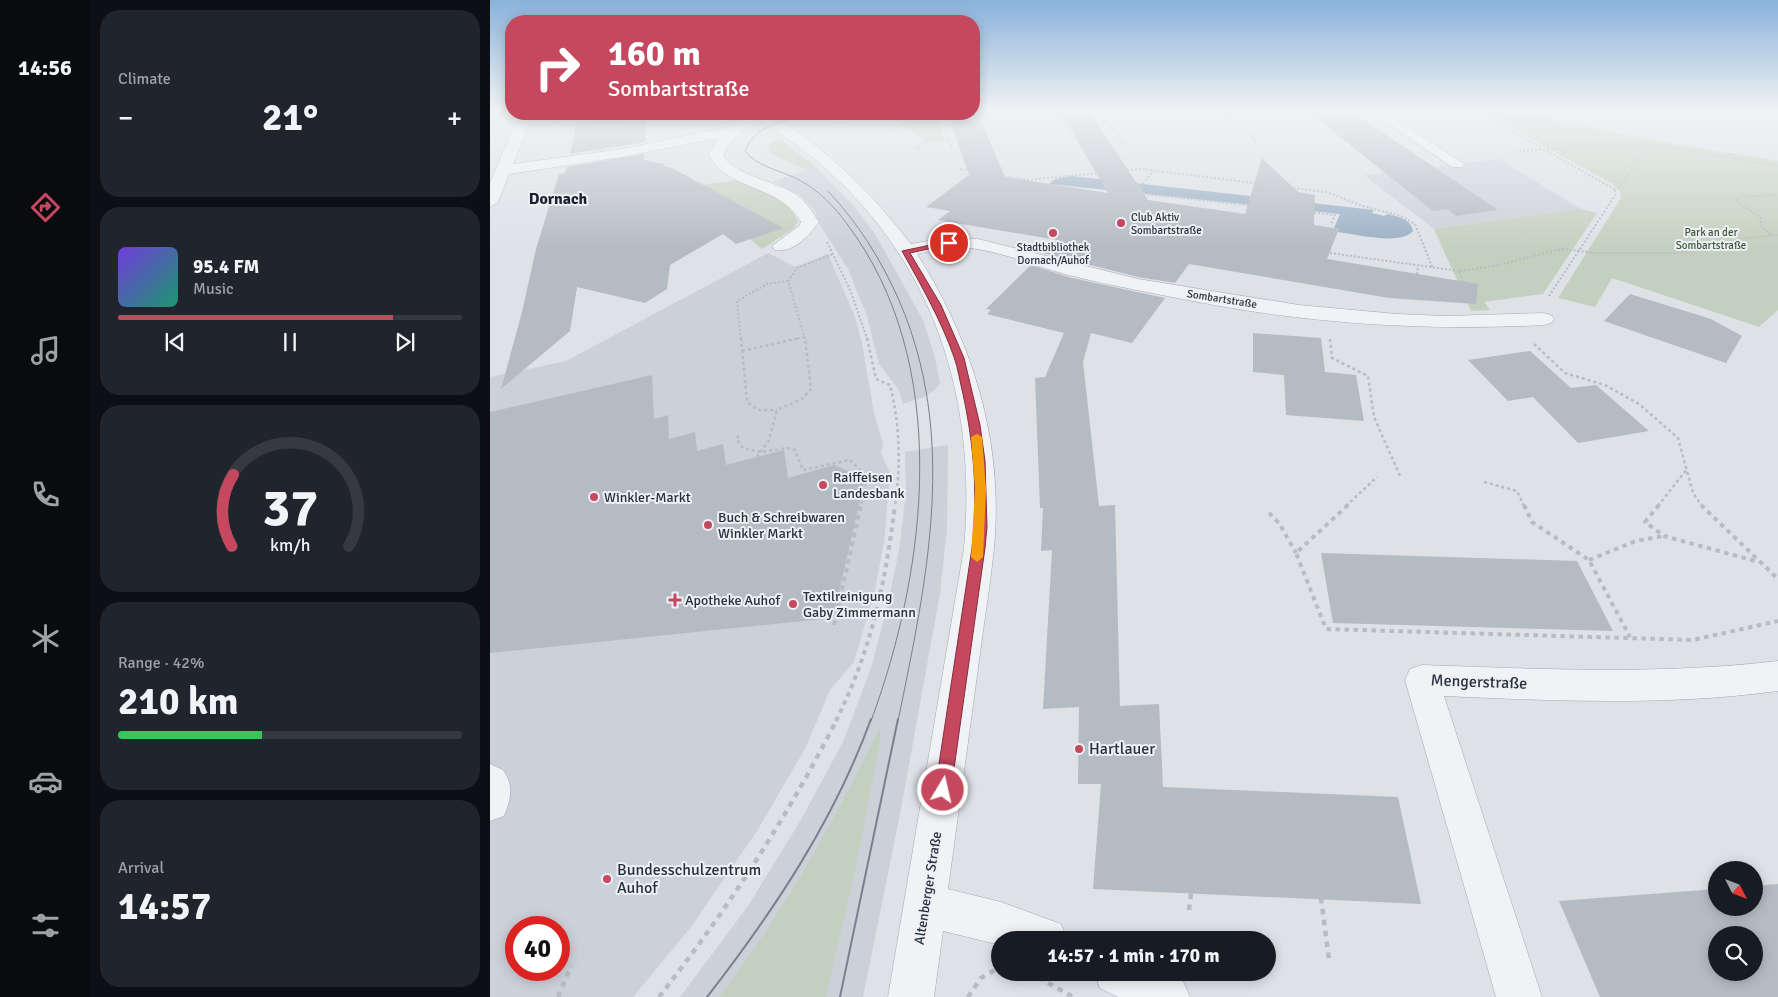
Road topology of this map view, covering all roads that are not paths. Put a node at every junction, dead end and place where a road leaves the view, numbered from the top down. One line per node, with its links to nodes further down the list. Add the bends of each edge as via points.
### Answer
1 (509, 157): 7 (street)
2 (600, 157): 7 (street)
3 (718, 157): 9 (street, via 719,163 736,174 786,194 808,216 808,226)
4 (820, 157): 10 (street, Altenberger Straße, via 850,182)
5 (1446, 157): 6 (street)
6 (1457, 164)
7 (503, 170): 8 (street)
8 (490, 202)
9 (781, 246)
10 (906, 251): 11 (street, Sombartstraße, via 949,243 971,244 1154,288 1364,317 1485,323); 15 (street, Altenberger Straße, via 936,305 959,358 975,425 981,489 977,558)
11 (1536, 319)
12 (1778, 676): 20 (street, Mengerstraße, via 1733,683 1624,687 1422,680)
13 (490, 784): 14 (street)
14 (490, 802)
15 (925, 908): 16 (street, via 998,921); 18 (street, Altenberger Straße)
16 (1023, 931)
17 (1134, 981): 19 (street)
18 (911, 997)
19 (1167, 997)
20 (1519, 997)

